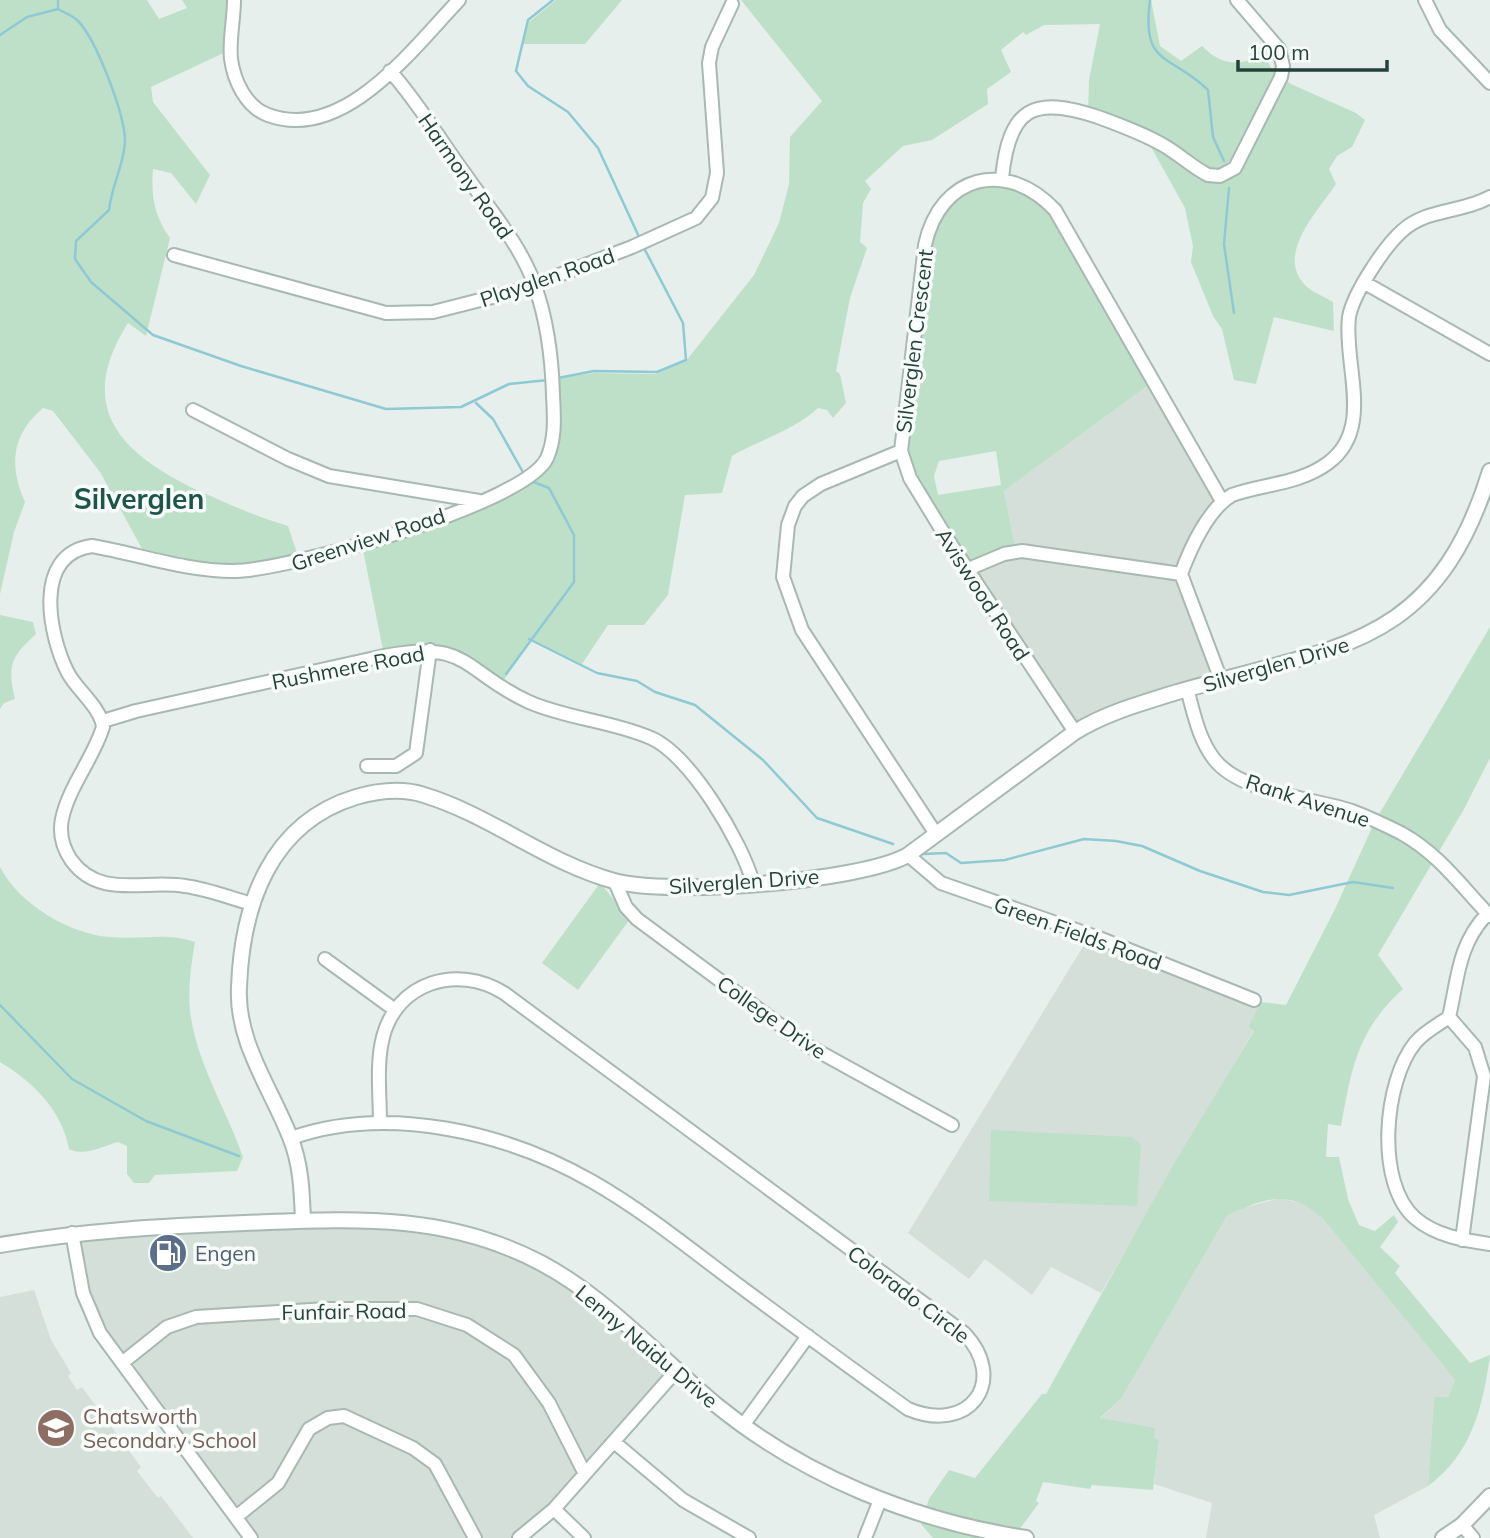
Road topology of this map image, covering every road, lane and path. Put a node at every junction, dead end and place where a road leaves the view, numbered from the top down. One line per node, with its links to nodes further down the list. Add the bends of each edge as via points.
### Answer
1 (234, 0): 6 (street, via 233,70 250,103 267,114 297,119 329,114 364,96)
2 (460, 0): 6 (street)
3 (1237, 0): 8 (street, via 1279,49 1283,66 1241,160 1231,171 1217,177 1208,175 1137,131 1067,108 1046,106 1031,109 1017,121)
4 (1425, 0): 7 (street, via 1440,30)
5 (732, 4): 12 (street, Playglen Road, via 709,63 718,158 715,192 696,218)
6 (390, 71): 12 (street, Harmony Road, via 514,245)
7 (1490, 83)
8 (1002, 178): 15 (street, Silverglen Crescent, via 964,189 947,200 931,221); 17 (street, via 1036,194 1064,221)
9 (1490, 197): 11 (street, via 1414,221 1392,242)
10 (174, 256): 12 (street, Playglen Road, via 394,314 433,312)
11 (1365, 283): 13 (street); 17 (street, via 1349,320 1353,415 1338,454 1308,474)
12 (535, 285): 18 (street, Greenview Road, via 551,368 552,443 546,461 534,474)
13 (1490, 354)
14 (193, 410): 18 (street, via 329,475)
15 (901, 451): 19 (street, Aviswood Road, via 910,478); 27 (street, Silverglen Crescent, via 803,496 788,525 783,577 802,631)
16 (1490, 471): 22 (street, Silverglen Drive, via 1440,578 1412,607 1347,644)
17 (1222, 500): 20 (street)
18 (479, 501): 24 (street, Greenview Road, via 352,547 267,569 210,570 92,546 78,549 56,572 51,619 63,663)
19 (966, 570): 20 (street, via 1022,551); 25 (street, Aviswood Road)
20 (1181, 575): 22 (street)
21 (430, 650): 24 (street, Rushmere Road, via 351,663); 26 (street, via 416,753 396,766); 30 (street, Rushmere Road, via 460,658 537,705 634,732 668,749 726,822)
22 (1221, 680): 23 (street, Silverglen Drive)
23 (1187, 689): 25 (street, Silverglen Drive, via 1108,715); 32 (street, Rank Avenue, via 1204,744 1228,772 1249,783 1351,811 1400,833 1446,865)
24 (103, 721): 31 (street, via 61,822 62,840 75,864 94,880 113,886 184,885)
25 (1075, 732): 27 (street, Silverglen Drive)
26 (367, 766)
27 (936, 834): 28 (street, Silverglen Drive)
28 (908, 855): 30 (street, Silverglen Drive, via 864,871); 34 (street, Green Fields Road, via 941,883 1099,938)
29 (615, 882): 30 (street, Silverglen Drive, via 657,887); 31 (street, Silverglen Drive, via 432,797 386,792 333,806 296,830 266,867); 38 (street, College Drive, via 637,919 789,1032)
30 (752, 883)
31 (252, 904): 39 (street, Silverglen Drive, via 239,972 240,1016 247,1042)
32 (1489, 915): 36 (street, via 1472,932 1460,957)
33 (325, 959): 35 (street)
34 (1254, 1000)
35 (395, 1010): 37 (street, Colorado Circle, via 382,1045); 45 (street, Colorado Circle, via 414,991 438,980 471,979 498,989 964,1333 981,1355 984,1377 966,1408 953,1416 931,1418 908,1409)
36 (1449, 1017): 42 (street, via 1475,1047 1484,1076); 42 (street, via 1415,1042 1401,1066 1388,1142 1403,1204 1433,1230)
37 (380, 1123): 39 (street, Colorado Circle, via 322,1128); 45 (street, Colorado Circle, via 473,1135 576,1173 643,1214)
38 (952, 1125)
39 (291, 1138): 40 (street, Silverglen Drive)
40 (303, 1221): 41 (street, Lenny Naidu Drive); 47 (street, Lenny Naidu Drive, via 404,1221 457,1230 498,1244 542,1264 593,1297)
41 (72, 1233): 44 (street, Lenny Naidu Drive); 46 (street, via 88,1307)
42 (1462, 1240): 43 (street)
43 (1490, 1244)
44 (0, 1245)
45 (808, 1336): 48 (street)
46 (122, 1363): 50 (street, Funfair Road, via 167,1327 196,1317 417,1309 467,1325 514,1355 549,1403); 54 (street)
47 (676, 1371): 48 (street, Lenny Naidu Drive); 49 (street)
48 (744, 1424): 52 (street, Lenny Naidu Drive, via 793,1457)
49 (614, 1442): 50 (street); 60 (street, via 683,1500)
50 (585, 1474): 53 (street)
51 (1490, 1496): 55 (street)
52 (880, 1500): 61 (street); 62 (street, Lenny Naidu Drive, via 947,1522)
53 (554, 1509): 58 (street); 59 (street)
54 (236, 1517): 56 (street); 57 (street, via 278,1483 309,1429 328,1418 344,1416 413,1448 435,1464)
55 (1462, 1525): 63 (street); 64 (street)
56 (251, 1538)
57 (475, 1538)
58 (519, 1538)
59 (583, 1538)
60 (749, 1538)
61 (865, 1538)
62 (1026, 1538)
63 (1443, 1538)
64 (1473, 1538)

